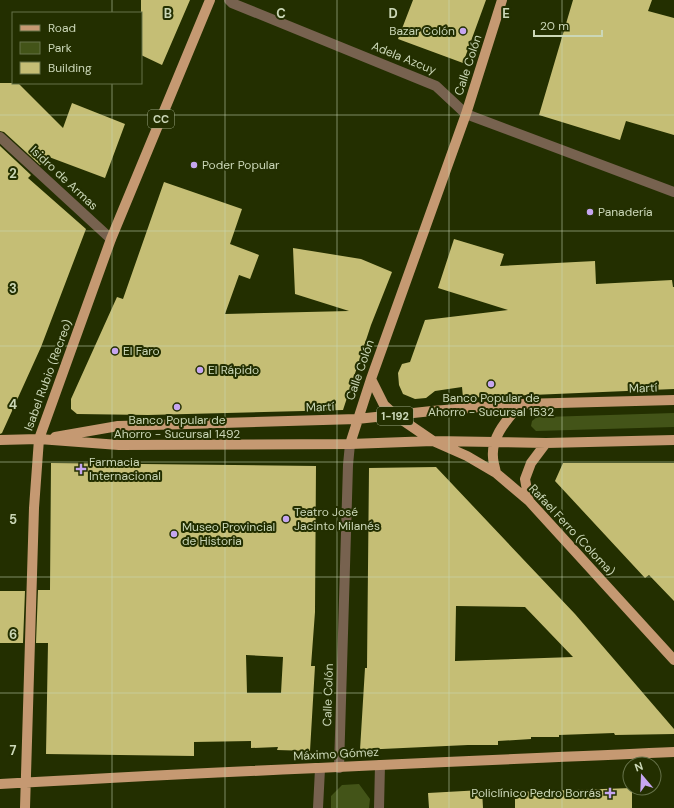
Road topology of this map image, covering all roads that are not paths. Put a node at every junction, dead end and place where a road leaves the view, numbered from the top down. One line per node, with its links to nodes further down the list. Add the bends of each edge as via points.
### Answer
1 (210, 0): 7 (main road, Isabel Rubio (Recreo) / CC)
2 (229, 0): 4 (street, Adela Azcuy, via 436,86)
3 (502, 0): 4 (main road, Calle Colón)
4 (466, 114): 6 (street, Adela Azcuy); 8 (main road, Calle Colón)
5 (0, 137): 7 (street, Isidro de Armas)
6 (674, 192)
7 (111, 239): 13 (main road, Isabel Rubio (Recreo) / CC)
8 (371, 379): 11 (main road, 1-192, via 384,405); 12 (main road, Calle Colón)
9 (674, 400): 10 (main road, Martí)
10 (520, 404): 11 (main road, Martí); 17 (main road, via 501,428)
11 (395, 416): 12 (main road, Martí); 16 (main road, 1-192)
12 (357, 419): 13 (main road, Martí, via 118,426); 19 (main road, Calle Colón)
13 (39, 439): 14 (main road, Martí); 19 (main road, Martí, via 119,445); 27 (main road, Isabel Rubio (Recreo) / CC, via 34,508)
14 (0, 440)
15 (674, 440): 18 (main road, Martí)
16 (433, 441): 17 (main road, Martí); 19 (main road, Martí); 20 (main road, Rafael Ferro (Coloma) / 1-192, via 467,456)
17 (494, 442): 18 (main road, Martí); 20 (main road)
18 (546, 443): 21 (main road, via 531,463 525,479)
19 (350, 444): 25 (street, Calle Colón)
20 (496, 473): 21 (main road, Rafael Ferro (Coloma) / 1-192)
21 (529, 502): 22 (main road, Rafael Ferro (Coloma) / 1-192)
22 (674, 660)
23 (674, 752): 24 (main road, Máximo Gómez)
24 (380, 765): 25 (main road, Máximo Gómez); 31 (street)
25 (339, 768): 26 (main road, Máximo Gómez)
26 (320, 769): 27 (main road, Máximo Gómez); 30 (street)
27 (26, 782): 28 (main road, Máximo Gómez); 29 (main road, Isabel Rubio (Recreo) / CC)
28 (0, 784)
29 (25, 808)
30 (318, 808)
31 (379, 808)

